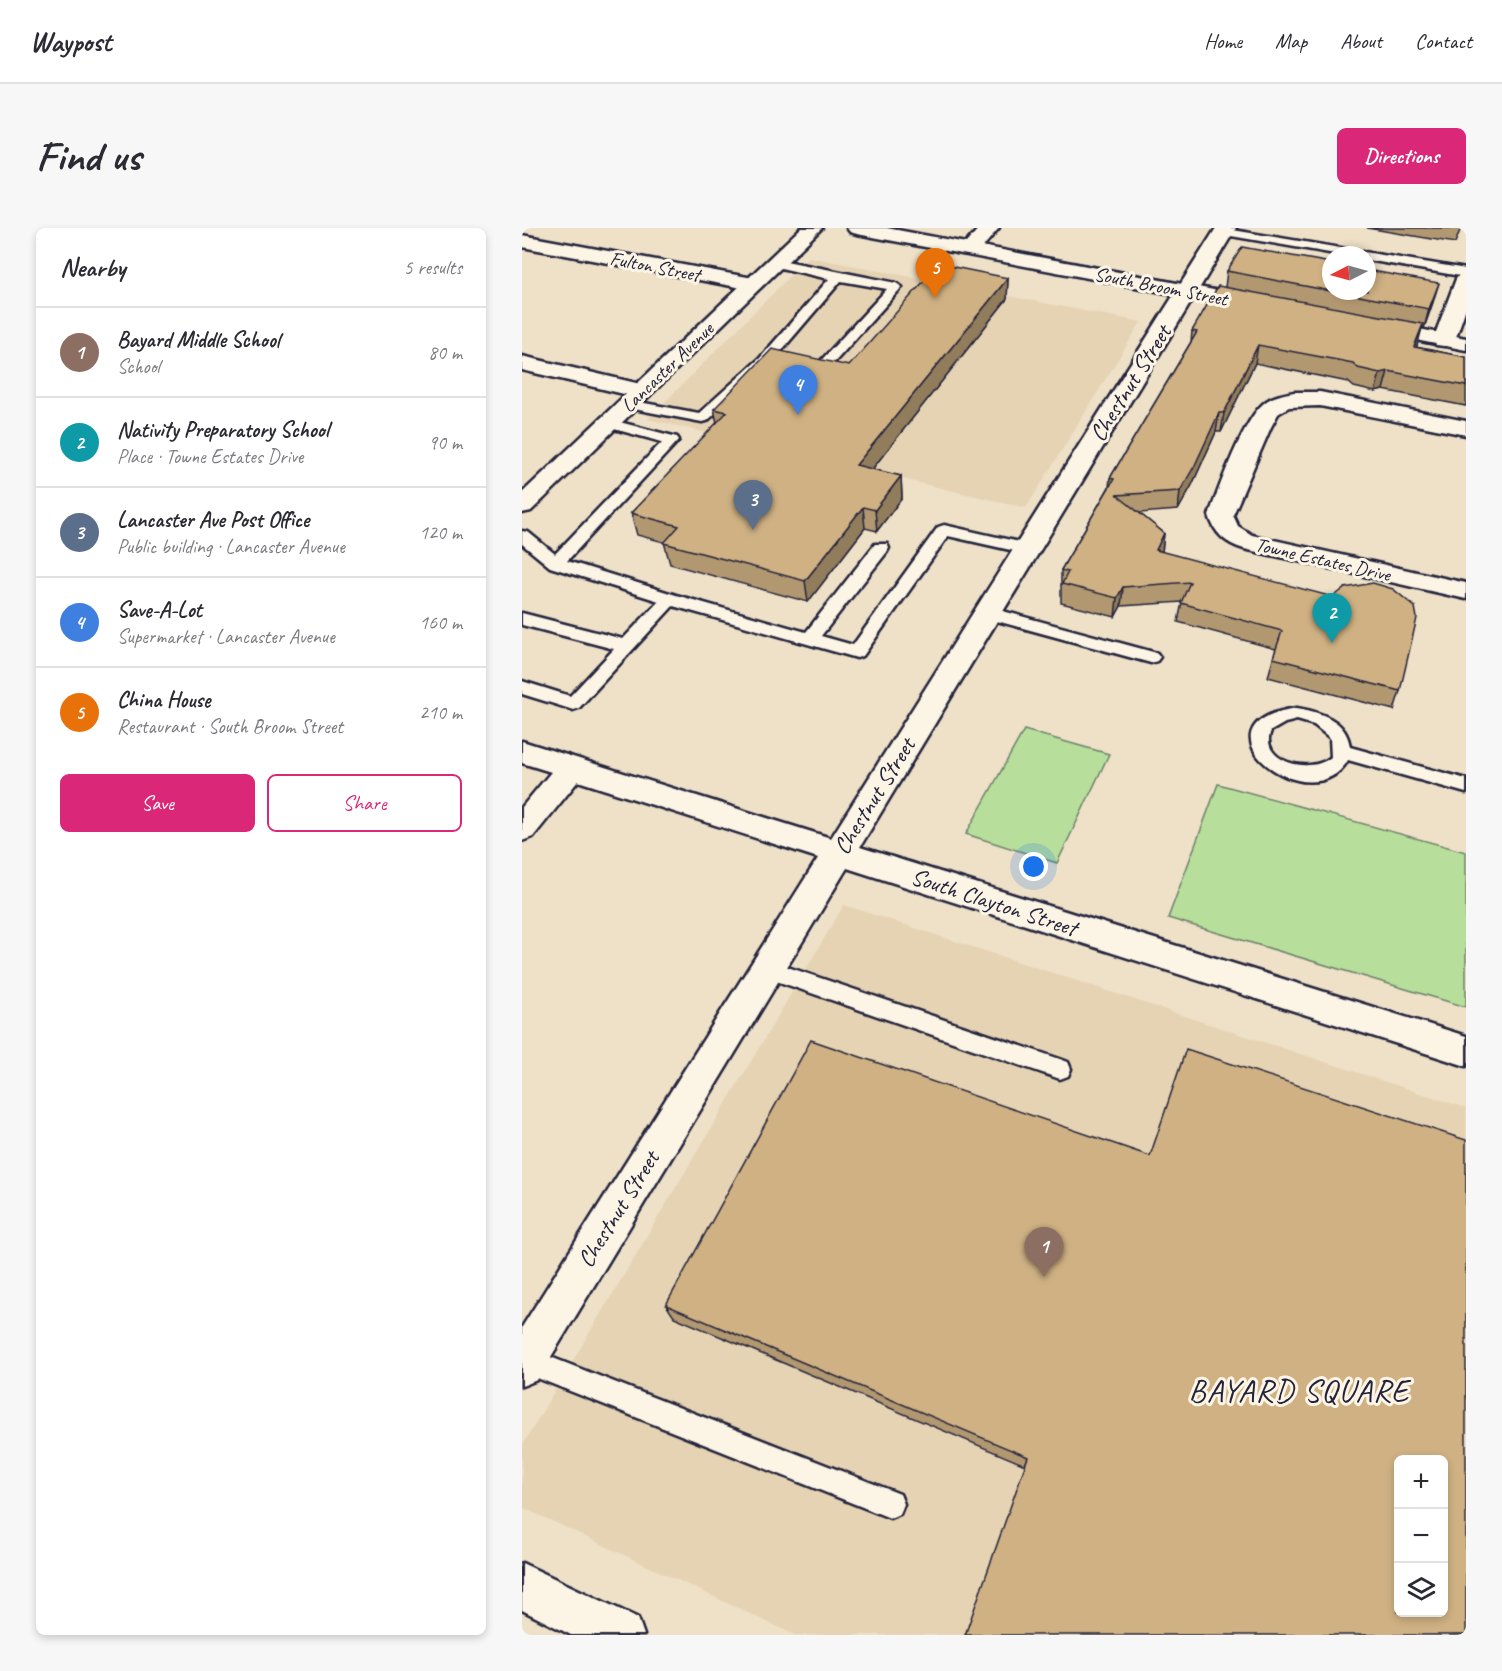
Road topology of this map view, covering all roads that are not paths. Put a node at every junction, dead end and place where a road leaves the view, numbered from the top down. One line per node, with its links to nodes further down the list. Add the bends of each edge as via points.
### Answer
1 (812, 228): 9 (street, Lancaster Avenue)
2 (857, 228): 7 (street, South Broom Street)
3 (989, 228): 7 (street)
4 (1226, 229): 6 (lane); 13 (street, Chestnut Street)
5 (522, 241): 12 (street, Fulton Street)
6 (1322, 247)
7 (970, 250): 13 (street, South Broom Street)
8 (1376, 258): 11 (lane)
9 (776, 262): 10 (lane); 12 (street, Lancaster Avenue)
10 (838, 277): 19 (lane); 19 (lane, via 896,287 818,372)
11 (1466, 279): 16 (street)
12 (753, 284): 20 (street, Lancaster Avenue)
13 (1187, 291): 14 (street, South Broom Street); 26 (street, Chestnut Street)
14 (1281, 309)
15 (1362, 324): 16 (street)
16 (1444, 340): 17 (street)
17 (1466, 344)
18 (522, 363): 20 (street)
19 (775, 364): 20 (lane, via 702,418)
20 (635, 398): 21 (street, Lancaster Avenue)
21 (608, 423): 23 (street, Lancaster Avenue); 27 (lane, via 672,440)
22 (1466, 428): 28 (street, Towne Estates Drive, via 1320,399 1287,401 1268,412 1221,515 1228,530 1244,541)
23 (522, 506)
24 (522, 536): 27 (lane)
25 (881, 548): 32 (lane)
26 (1028, 549): 30 (street, Chestnut Street); 32 (lane, via 944,530 857,652)
27 (556, 563): 29 (lane)
28 (1466, 591)
29 (670, 599): 32 (lane); 33 (lane)
30 (988, 613): 34 (lane); 41 (street, Chestnut Street)
31 (522, 619): 33 (lane)
32 (809, 639)
33 (626, 646): 35 (lane, via 573,704)
34 (1151, 657)
35 (522, 687)
36 (1341, 751): 39 (lane)
37 (522, 753): 38 (street, South Clayton Street)
38 (571, 768): 40 (street); 41 (street, South Clayton Street)
39 (1466, 786)
40 (522, 829)
41 (839, 853): 42 (street, Chestnut Street); 43 (street, South Clayton Street)
42 (767, 969): 44 (lane); 45 (street, Chestnut Street)
43 (1466, 1051)
44 (1060, 1069)
45 (523, 1362): 46 (lane)
46 (890, 1504)
47 (522, 1586): 48 (street)
48 (621, 1635)

